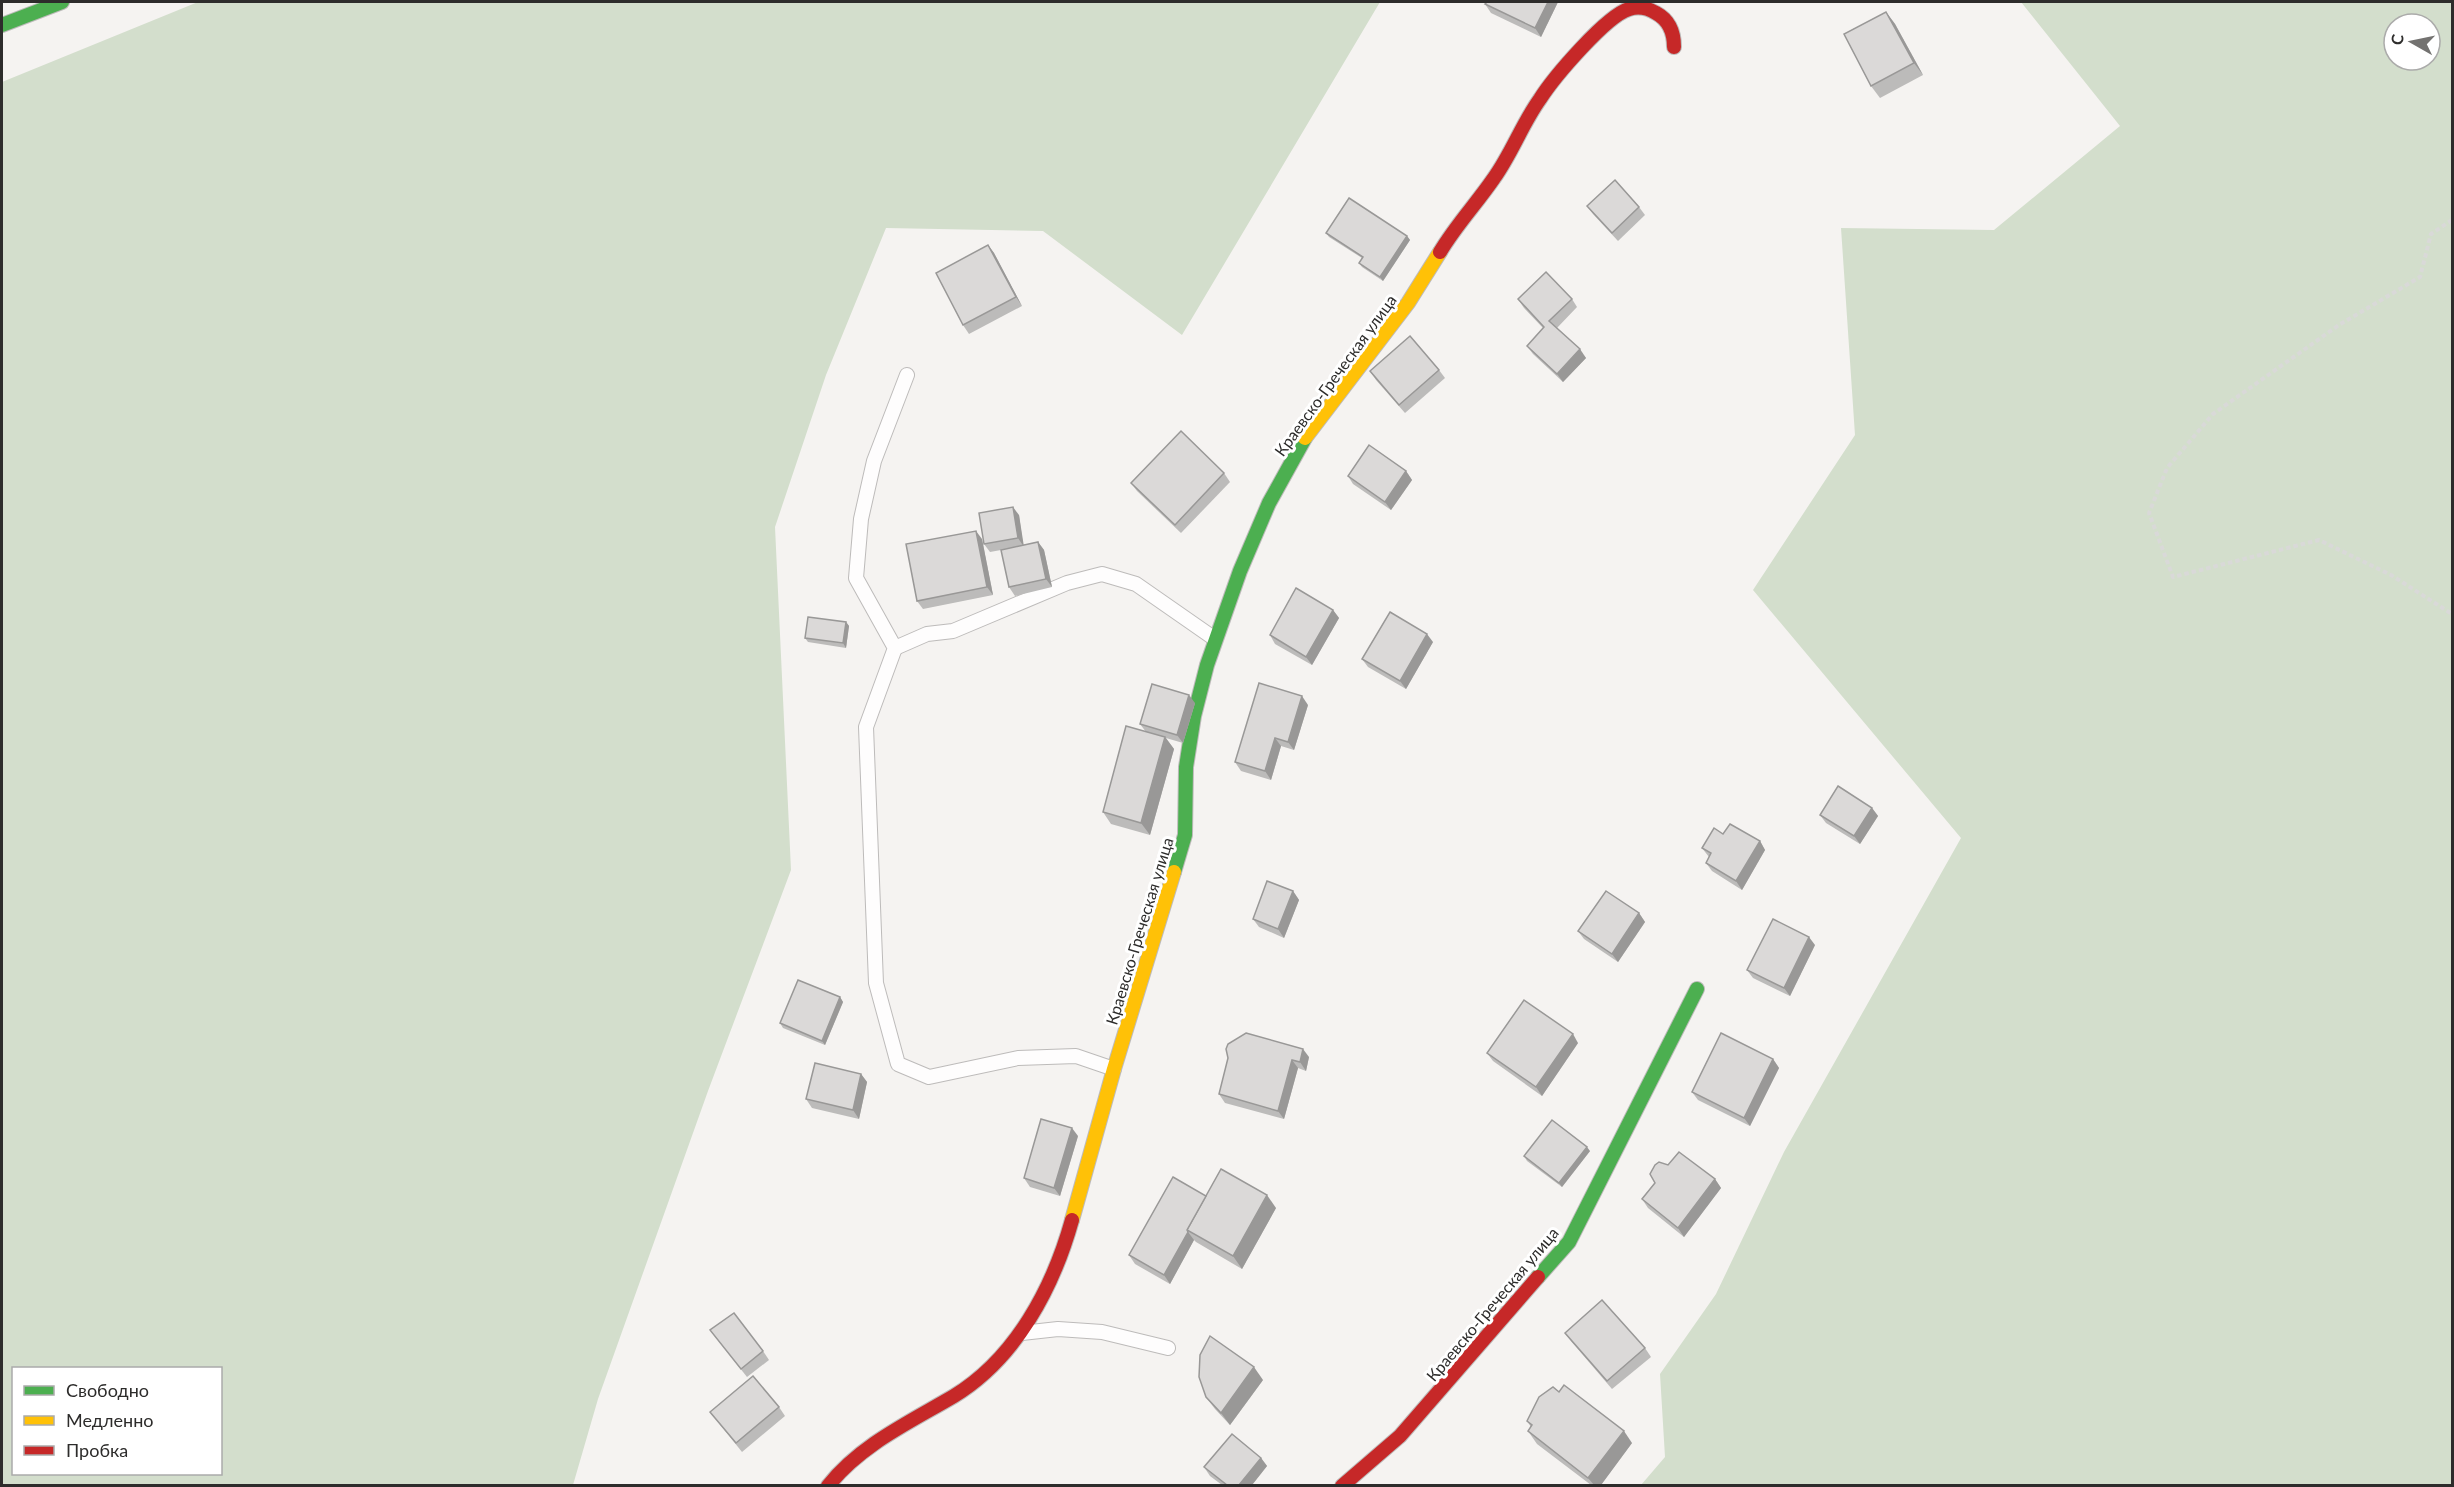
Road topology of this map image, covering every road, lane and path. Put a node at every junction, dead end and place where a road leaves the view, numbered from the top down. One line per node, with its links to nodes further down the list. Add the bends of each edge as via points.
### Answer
1 (62, 2): 2 (main road)
2 (2, 25)
3 (1674, 47): 7 (main road, Краевско-Греческая улица, via 1675,37 1664,17 1648,9 1627,9 1615,16 1555,78 1538,101 1507,160 1453,230 1408,303 1301,443 1269,502)
4 (2452, 220): 6 (path, via 2431,234 2420,277 2339,325 2213,414 2167,468 2149,513 2173,577 2319,540 2391,575)
5 (907, 375): 8 (lane, via 874,461 861,519 856,578)
6 (2452, 614)
7 (1215, 639): 8 (lane, via 1136,584 1102,574 1067,583 952,631 927,634); 10 (main road, Краевско-Греческая улица, via 1194,716 1186,767 1185,835)
8 (895, 648): 10 (lane, via 866,727 876,983 898,1065 929,1077 1018,1058 1076,1056)
9 (1697, 989): 14 (main road, Краевско-Греческая улица, via 1569,1242 1400,1436)
10 (1114, 1069): 11 (main road, Краевско-Греческая улица, via 1062,1254)
11 (1020, 1333): 12 (lane, via 1058,1329 1102,1332); 13 (main road, Краевско-Греческая улица, via 991,1368 957,1394 888,1434 842,1468)
12 (1168, 1348)
13 (828, 1485)
14 (1342, 1485)

